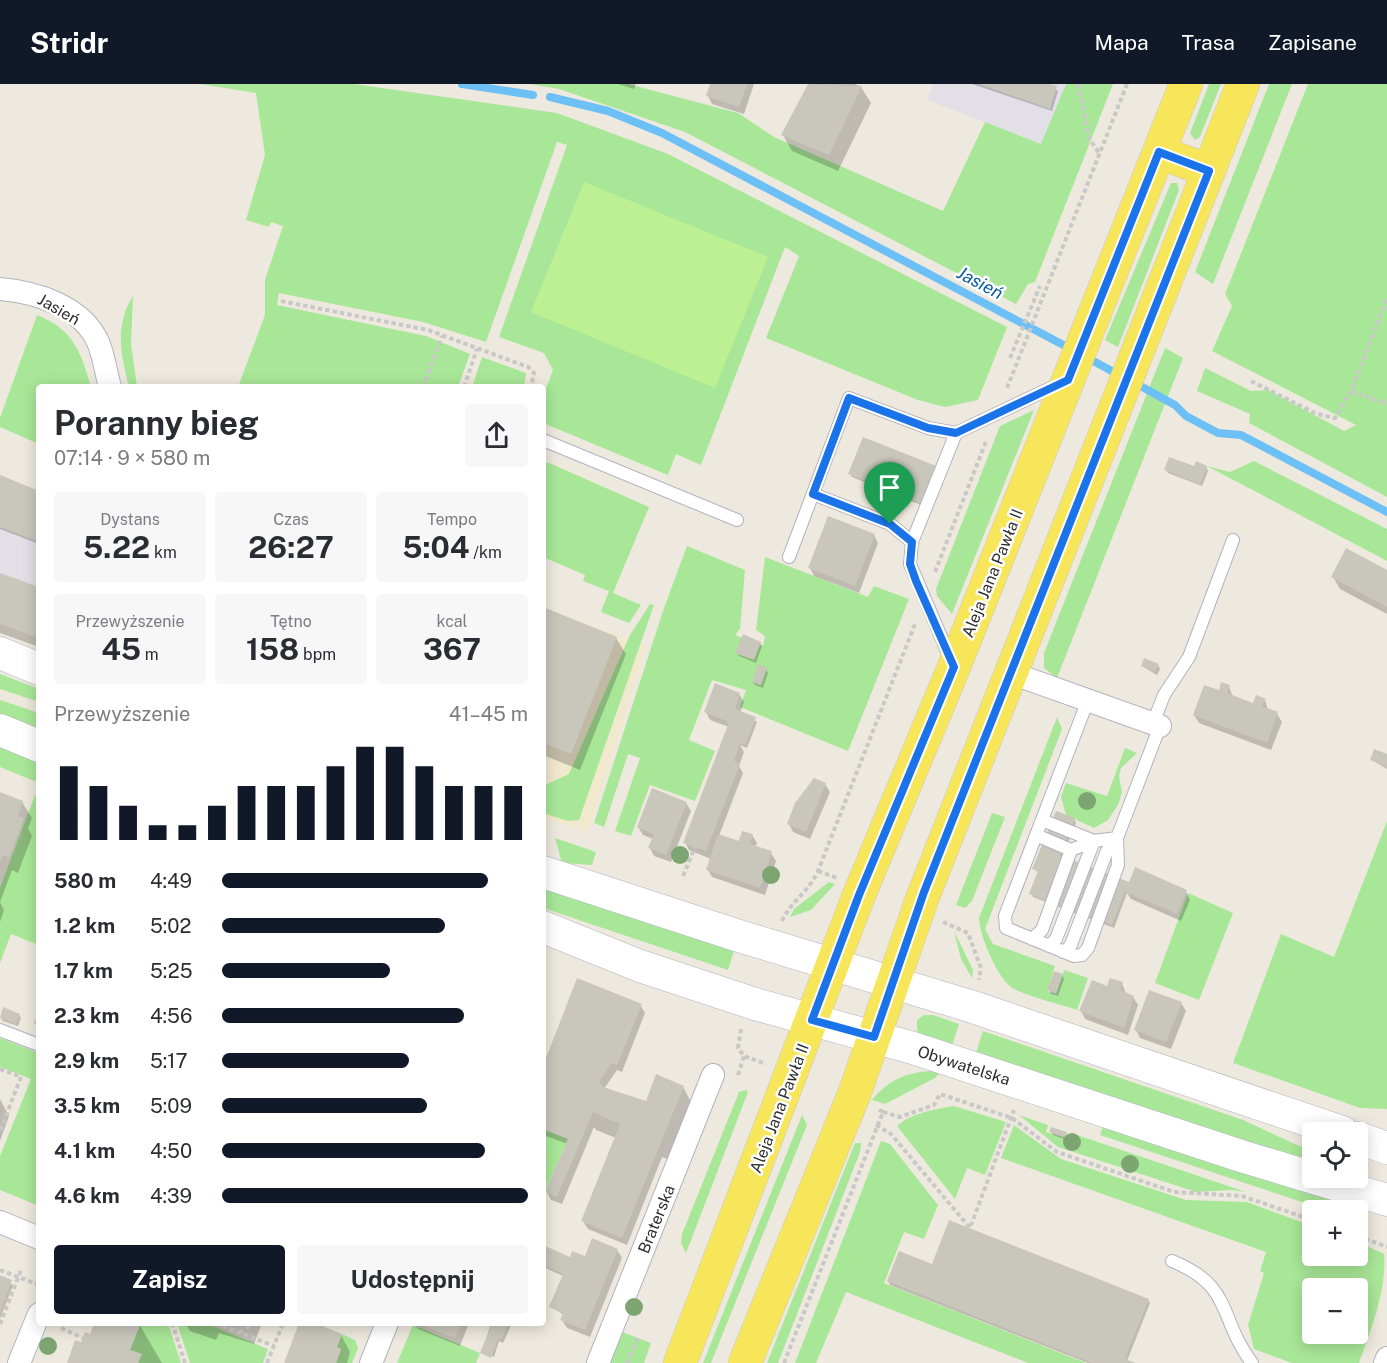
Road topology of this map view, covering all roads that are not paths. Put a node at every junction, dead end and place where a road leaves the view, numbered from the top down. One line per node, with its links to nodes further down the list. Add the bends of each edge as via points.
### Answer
1 (1186, 84): 3 (main road, Aleja Jana Pawła II)
2 (1243, 84): 4 (main road)
3 (1159, 152): 4 (main road); 6 (main road, Aleja Jana Pawła II)
4 (1209, 171): 18 (main road)
5 (0, 289): 7 (street, Jasień, via 28,291 79,318 98,343)
6 (1070, 376): 8 (lane); 16 (main road, Aleja Jana Pawła II)
7 (109, 384)
8 (956, 433): 10 (lane, via 928,428 849,398); 13 (lane)
9 (546, 441): 11 (lane)
10 (813, 494): 13 (lane, via 890,524); 14 (lane)
11 (737, 520)
12 (1233, 540): 20 (lane, via 1189,657 1164,695)
13 (912, 542): 16 (lane, via 910,564)
14 (789, 557)
15 (0, 653): 17 (main road)
16 (954, 667): 32 (main road, Aleja Jana Pawła II)
17 (36, 668)
18 (1011, 673): 19 (street); 33 (main road)
19 (1088, 700): 20 (street); 23 (lane)
20 (1156, 724): 25 (lane)
21 (0, 730): 22 (main road)
22 (36, 745)
23 (1042, 820): 24 (lane); 26 (lane)
24 (1036, 836): 27 (lane); 30 (lane, via 1004,922 1009,931)
25 (1117, 838): 26 (lane); 31 (lane, via 1118,865 1088,948 1082,955)
26 (1094, 841): 27 (lane); 31 (lane, via 1056,939)
27 (1071, 850): 30 (lane, via 1042,930)
28 (546, 873): 32 (main road)
29 (546, 930): 34 (main road, Obywatelska, via 640,966)
30 (1032, 939): 31 (lane)
31 (1049, 946)
32 (832, 964): 33 (main road); 34 (main road, Aleja Jana Pawła II)
33 (892, 984): 36 (main road); 39 (main road, via 970,1006)
34 (812, 1020): 36 (main road, Obywatelska); 52 (main road, Aleja Jana Pawła II)
35 (0, 1030): 37 (lane)
36 (874, 1037): 42 (main road, Obywatelska); 53 (main road)
37 (36, 1045)
38 (713, 1075): 51 (street, Braterska)
39 (1312, 1122)
40 (1368, 1141): 41 (main road)
41 (1387, 1148)
42 (1387, 1200)
43 (0, 1222): 44 (street)
44 (36, 1237)
45 (1172, 1261): 54 (lane, via 1205,1278 1218,1293 1240,1348)
46 (36, 1322): 49 (street)
47 (386, 1326): 50 (street)
48 (1387, 1358): 55 (street)
49 (20, 1363)
50 (371, 1363)
51 (598, 1363)
52 (680, 1363)
53 (745, 1363)
54 (1252, 1363)
55 (1385, 1363)

